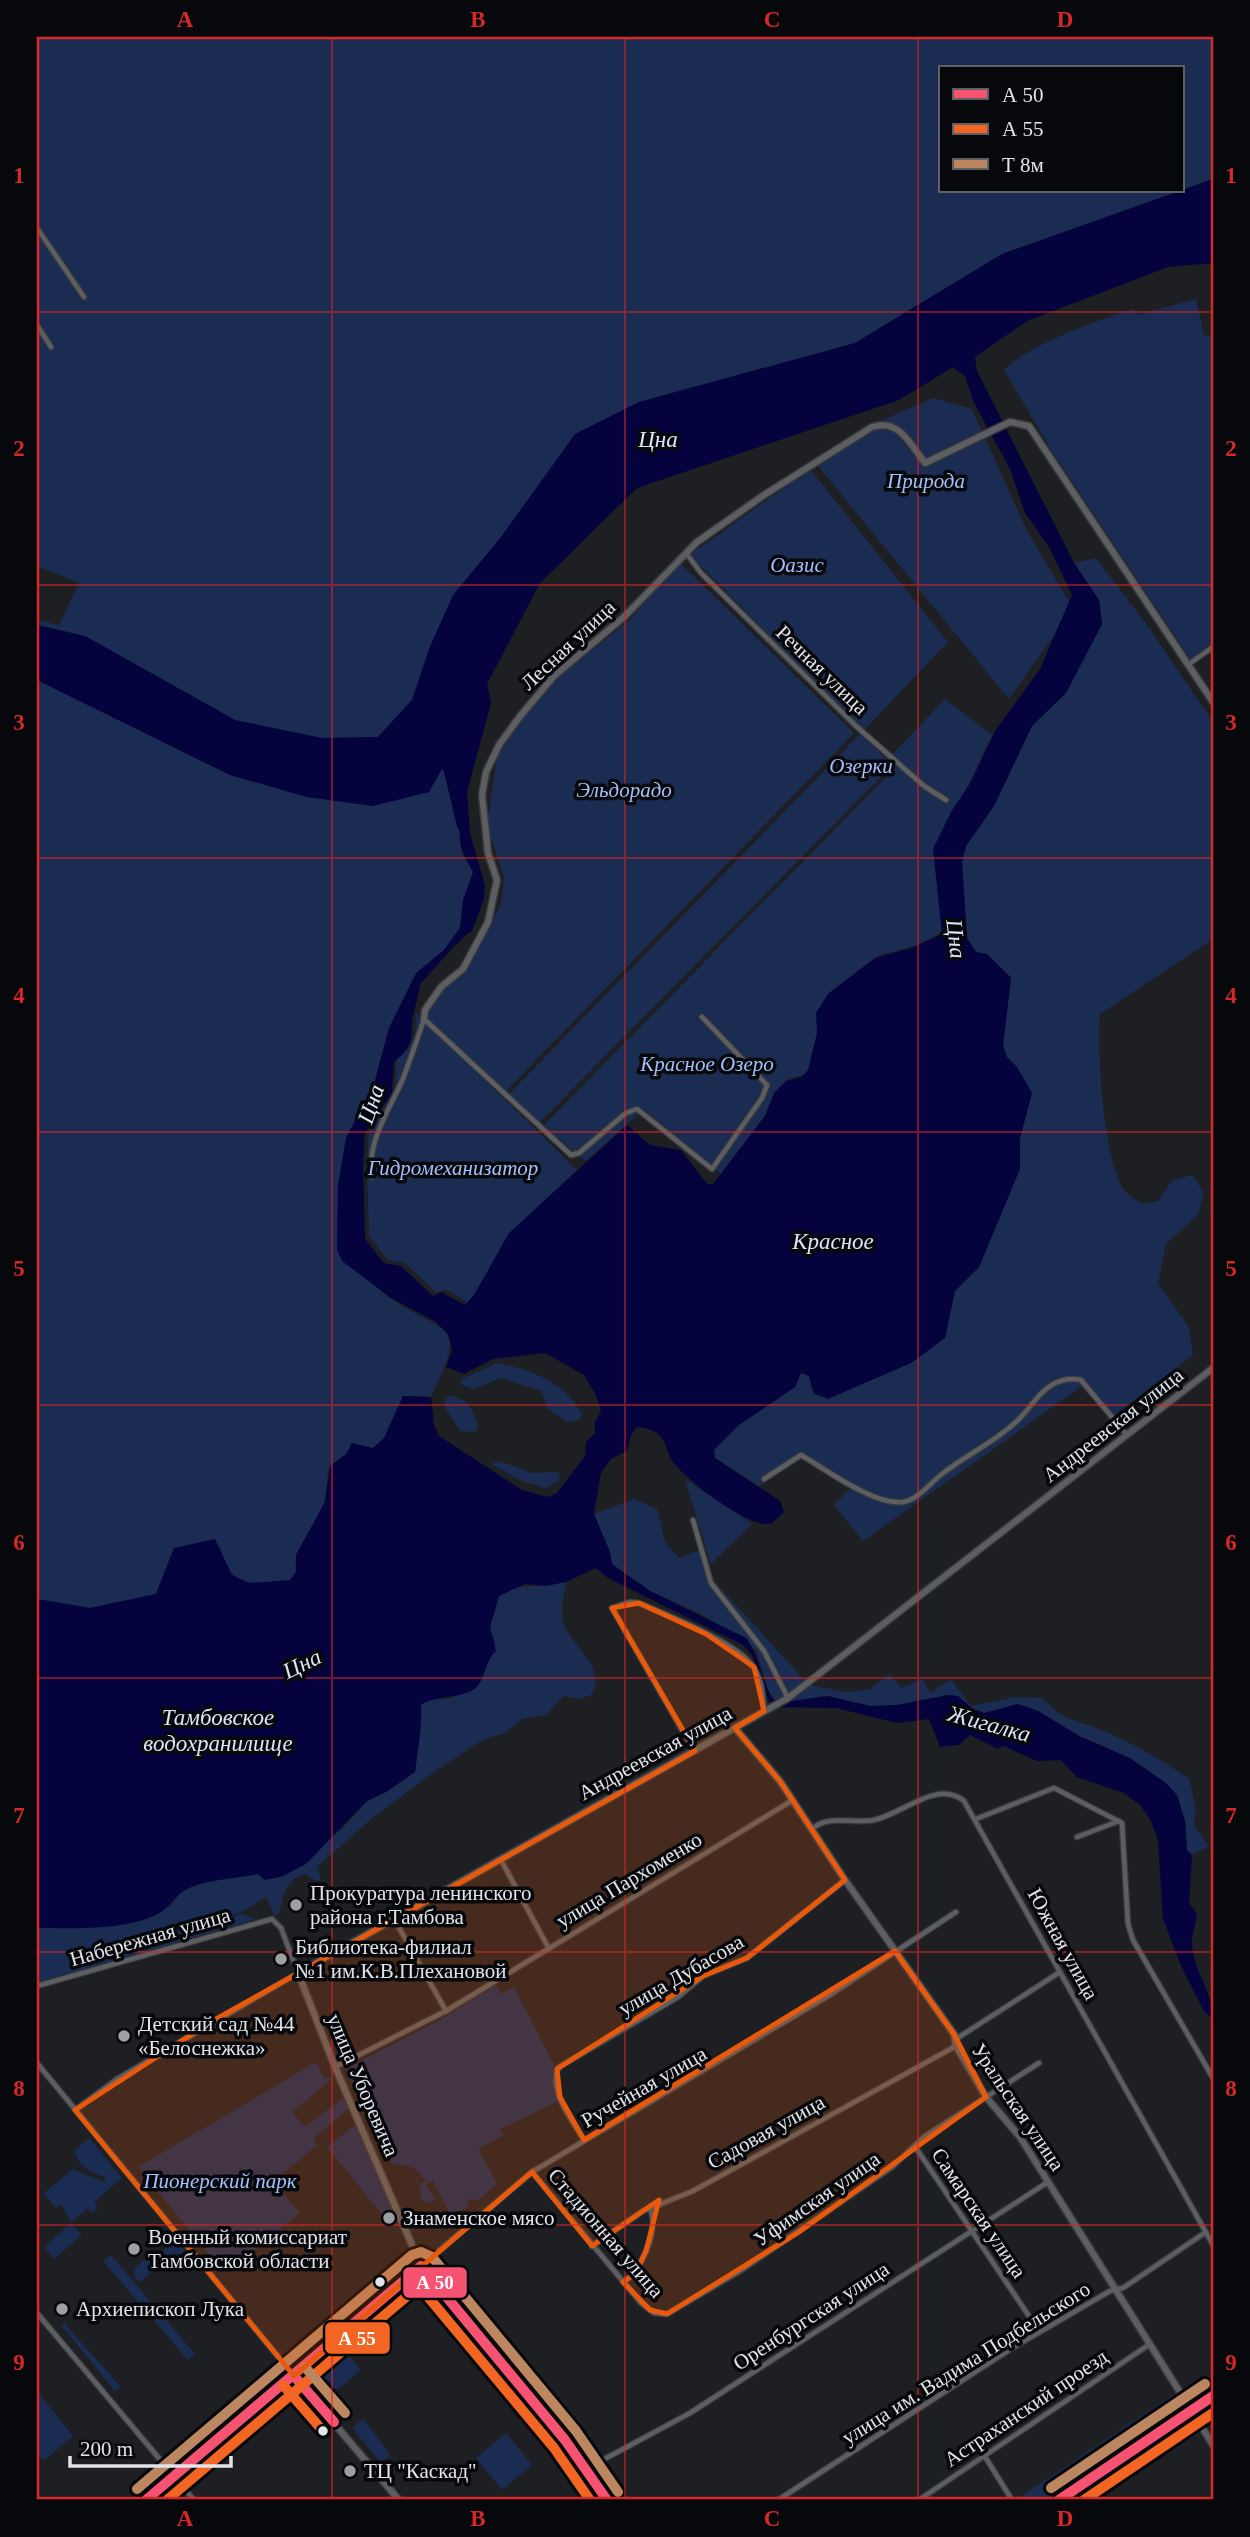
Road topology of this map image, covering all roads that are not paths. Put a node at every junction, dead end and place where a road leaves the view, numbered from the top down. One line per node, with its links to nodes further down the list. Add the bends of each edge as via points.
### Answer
1 (37, 228): 2 (street)
2 (84, 297)
3 (37, 326): 4 (street)
4 (51, 347)
5 (685, 552): 7 (street, Лесная улица, via 872,427 895,426 925,463 1010,422 1024,424 1035,432); 9 (street, Речная улица, via 856,726); 11 (street, Лесная улица, via 625,616 554,676 499,745 486,772 482,795 496,893 488,922 463,969 441,986)
6 (1213, 647): 7 (street)
7 (1189, 664): 8 (street)
8 (1213, 702)
9 (946, 800)
10 (702, 1017): 11 (street, via 767,1085 710,1169 637,1110 626,1113 579,1153 571,1154)
11 (424, 1019): 12 (street, Лесная улица, via 377,1136)
12 (372, 1177)
13 (1213, 1368): 14 (street, Андреевская улица)
14 (1128, 1436): 15 (street, via 1081,1380 1070,1378 1053,1384 1016,1422 914,1498 890,1501 854,1487 801,1455); 17 (street, Андреевская улица)
15 (764, 1479)
16 (693, 1520): 17 (street, via 711,1583 764,1651)
17 (784, 1700): 18 (street, Андреевская улица)
18 (767, 1710): 19 (street, Андреевская улица); 20 (street, via 754,1667 736,1652 639,1603 612,1608)
19 (736, 1728): 20 (street, Андреевская улица); 21 (street, Уральская улица)
20 (694, 1751): 26 (street, Андреевская улица)
21 (793, 1800): 24 (street, Уральская улица); 31 (street, улица Пархоменко)
22 (976, 1819): 23 (street, via 1054,1788); 24 (street, Южная улица, via 962,1799 941,1792 873,1820 823,1821); 33 (street, Южная улица)
23 (1119, 1821): 25 (street); 41 (street, via 1125,1833 1128,1924 1133,1940)
24 (812, 1829): 27 (street, Уральская улица)
25 (1077, 1837)
26 (500, 1859): 29 (street, Андреевская улица); 31 (street)
27 (845, 1880): 32 (street, Уральская улица); 44 (street, улица Дубасова, via 747,1958 704,1976 678,1997 559,2067 560,2097)
28 (956, 1912): 32 (street, Ручейная улица)
29 (393, 1917): 34 (street, Андреевская улица); 36 (street)
30 (272, 1919): 34 (street, улица Уборевича, via 281,1928); 35 (street, Набережная улица)
31 (548, 1948): 36 (street, улица Пархоменко)
32 (895, 1951): 37 (street, Уральская улица); 44 (street, Ручейная улица, via 828,1997)
33 (1060, 1972): 37 (street, Садовая улица); 50 (street, Южная улица)
34 (298, 1973): 40 (street, улица Уборевича); 43 (street, Андреевская улица, via 144,2063)
35 (37, 1986)
36 (446, 2011): 40 (street, улица Пархоменко)
37 (956, 2043): 42 (street, Уральская улица); 48 (street, Садовая улица, via 693,2192)
38 (37, 2063): 43 (street)
39 (1039, 2063): 42 (street, Уфимская улица)
40 (335, 2067): 53 (street, улица Уборевича)
41 (1213, 2078)
42 (986, 2097): 45 (street, Уфимская улица, via 924,2137); 47 (street, Уральская улица, via 1020,2137)
43 (75, 2110): 60 (street)
44 (584, 2140): 46 (street, Ручейная улица)
45 (916, 2148): 49 (street, Самарская улица); 57 (street, Уфимская улица, via 740,2271 677,2310)
46 (532, 2172): 52 (street, Стадионная улица); 53 (street, Ручейная улица)
47 (1048, 2182): 49 (street, Оренбургская улица); 55 (street, Уральская улица)
48 (650, 2208): 52 (street, Садовая улица); 54 (street, via 653,2221 646,2251 635,2274)
49 (973, 2230): 58 (street, Самарская улица); 65 (street, Оренбургская улица, via 690,2413)
50 (1206, 2232): 51 (street, Южная улица); 55 (street, улица им. Вадима Подбельского)
51 (1213, 2245)
52 (592, 2246): 54 (street, Стадионная улица)
53 (421, 2266): 60 (street); 65 (street, улица Уборевича)
54 (623, 2282): 57 (street, Стадионная улица, via 640,2303)
55 (1118, 2289): 58 (street, улица им. Вадима Подбельского); 59 (street, Уральская улица)
56 (37, 2313): 66 (street)
57 (657, 2314)
58 (1039, 2332): 71 (street, улица им. Вадима Подбельского)
59 (1151, 2343): 62 (street, Уральская улица); 64 (street, Астраханский проезд)
60 (295, 2376): 66 (street); 69 (street)
61 (1213, 2396): 62 (main road)
62 (1193, 2410): 63 (street, Уральская улица); 74 (main road)
63 (1213, 2445)
64 (984, 2455): 72 (street, Астраханский проезд); 73 (street)
65 (586, 2469): 70 (street, улица Уборевича)
66 (174, 2477): 67 (street); 68 (street)
67 (146, 2500)
68 (194, 2500)
69 (399, 2500)
70 (607, 2500)
71 (778, 2500)
72 (919, 2500)
73 (1012, 2500)
74 (1059, 2500)

